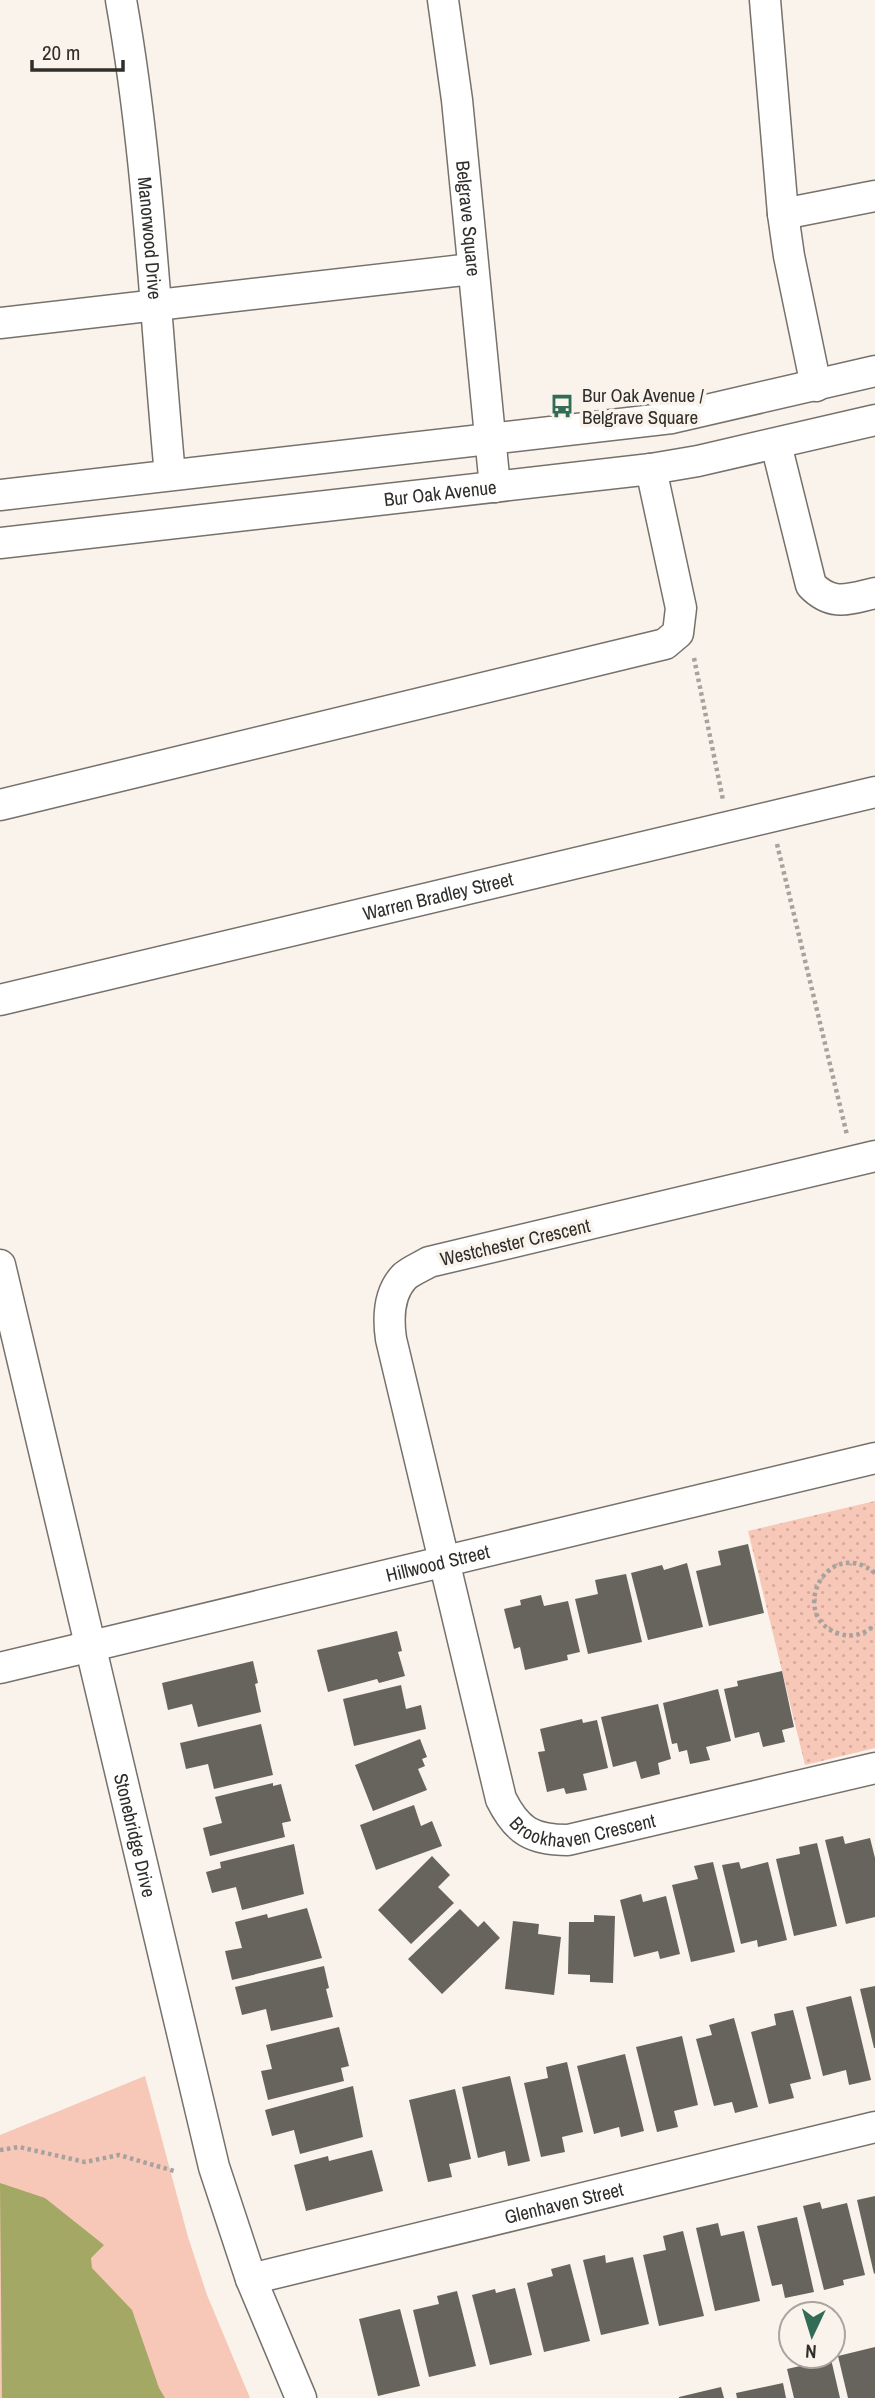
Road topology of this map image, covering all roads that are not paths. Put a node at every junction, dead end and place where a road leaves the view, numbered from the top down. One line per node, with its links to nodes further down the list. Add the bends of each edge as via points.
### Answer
1 (121, 0): 7 (street, Manorwood Drive, via 135,78)
2 (443, 0): 6 (street, Belgrave Square)
3 (765, 0): 5 (street)
4 (875, 196): 5 (street)
5 (783, 214): 10 (street)
6 (472, 269): 7 (street); 12 (street, Belgrave Square)
7 (156, 305): 8 (street); 15 (street, Manorwood Drive)
8 (0, 323)
9 (875, 371): 10 (street)
10 (816, 386): 12 (street, via 672,418)
11 (875, 420): 13 (street, Bur Oak Avenue)
12 (490, 440): 15 (street); 16 (street, Belgrave Square)
13 (776, 444): 14 (street, Bur Oak Avenue); 19 (street, via 811,585 829,599)
14 (651, 469): 16 (street, Bur Oak Avenue); 21 (street, via 681,608 678,633 665,644)
15 (170, 475): 17 (street)
16 (495, 488): 18 (street, Bur Oak Avenue)
17 (0, 495)
18 (0, 543)
19 (875, 593)
20 (875, 792): 22 (street, Warren Bradley Street)
21 (0, 805)
22 (0, 1000)
23 (868, 1158): 26 (street, Westchester Crescent, via 429,1262 404,1276 392,1298 391,1339)
24 (0, 1265): 27 (street, Stonebridge Drive)
25 (875, 1458): 26 (street, Hillwood Street)
26 (445, 1562): 27 (street, Hillwood Street); 29 (street, Brookhaven Crescent, via 501,1799 511,1818 528,1833 568,1840)
27 (91, 1646): 28 (street, Hillwood Street); 31 (street, Stonebridge Drive, via 214,2167)
28 (0, 1668)
29 (875, 1768)
30 (875, 2127): 31 (street, Glenhaven Street)
31 (251, 2279): 32 (street, Stonebridge Drive)
32 (301, 2398)

